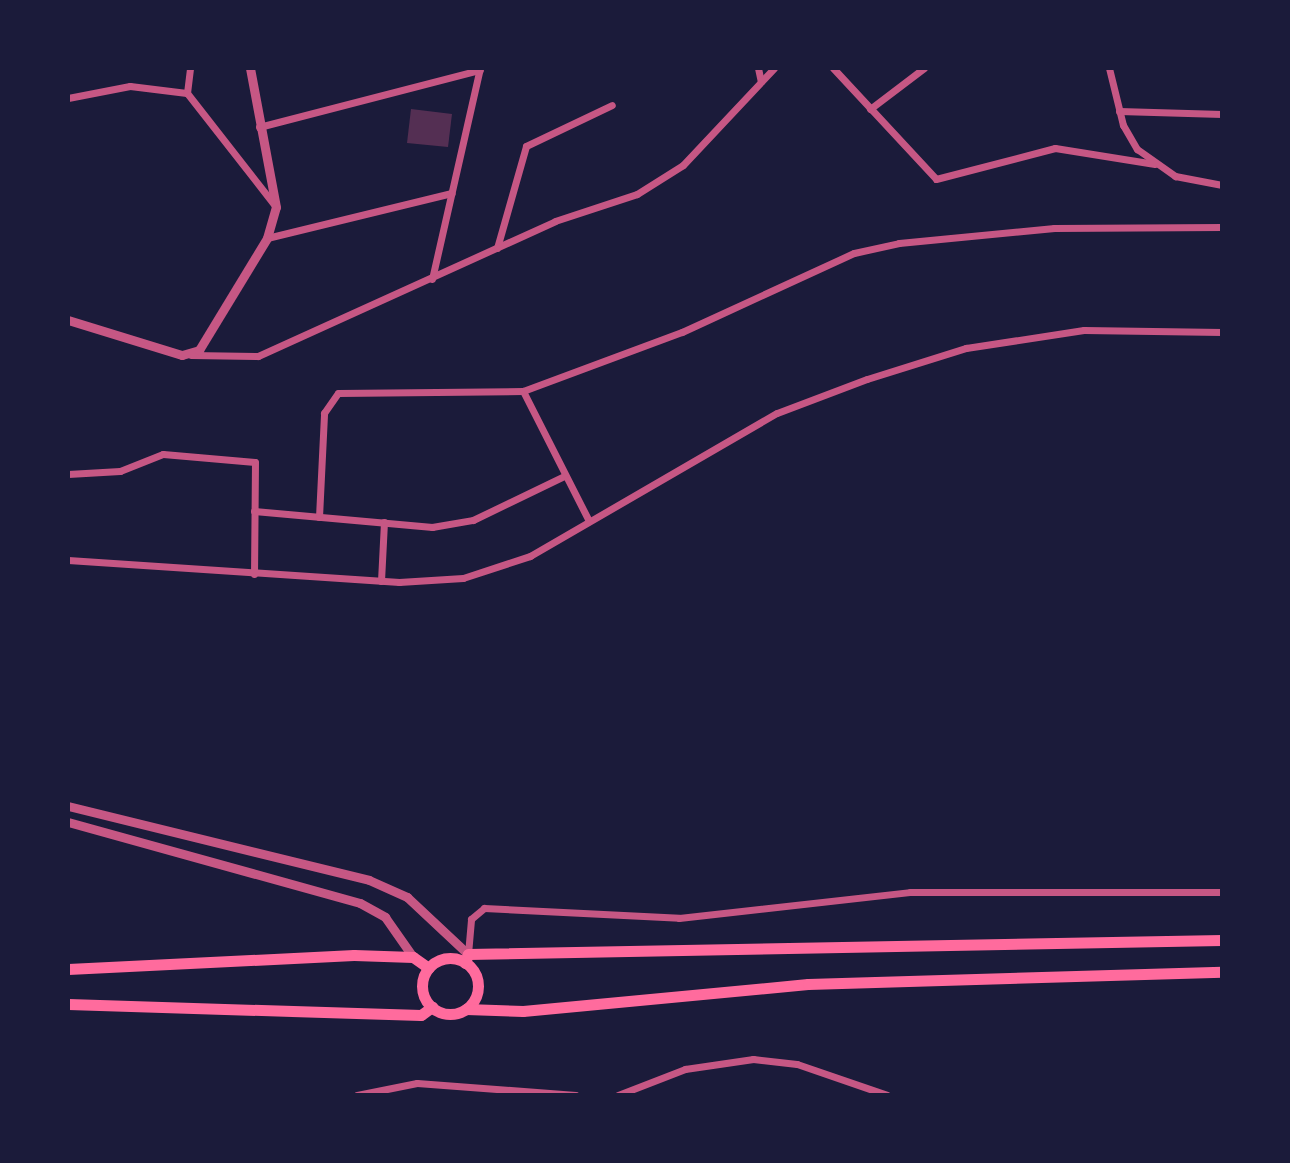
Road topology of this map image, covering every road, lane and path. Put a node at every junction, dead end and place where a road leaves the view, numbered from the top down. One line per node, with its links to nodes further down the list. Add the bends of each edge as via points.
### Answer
1 (190, 68): 10 (street)
2 (250, 68): 16 (street)
3 (758, 68): 9 (street)
4 (774, 68): 9 (street)
5 (833, 68): 13 (street)
6 (924, 68): 13 (street)
7 (1109, 68): 14 (street)
8 (480, 69): 16 (street); 19 (street)
9 (761, 82): 23 (street, via 683,165 637,194)
10 (187, 93): 11 (street, via 130,86); 20 (street)
11 (68, 98)
12 (612, 105): 23 (street, via 526,146)
13 (870, 109): 17 (street, via 936,179 1055,148)
14 (1119, 111): 15 (street); 17 (street)
15 (1222, 114)
16 (259, 127): 20 (street)
17 (1155, 164): 18 (street)
18 (1222, 185)
19 (452, 193): 22 (street); 24 (street)
20 (276, 207): 22 (street)
21 (1222, 227): 28 (street, via 1054,228 854,253 682,332)
22 (267, 238): 27 (street)
23 (497, 248): 24 (street)
24 (432, 279): 27 (street, via 258,356)
25 (68, 320): 27 (street)
26 (1222, 332): 33 (street, via 1084,330 966,348 777,413)
27 (191, 355)
28 (523, 391): 30 (street); 32 (street, via 332,396 324,413)
29 (68, 474): 31 (street, via 120,471 163,454 255,462)
30 (564, 476): 33 (street); 34 (street, via 473,520 432,527)
31 (254, 511): 32 (street); 36 (street)
32 (319, 517): 34 (street)
33 (589, 521): 37 (street, via 530,556 463,578)
34 (384, 522): 37 (street)
35 (68, 560): 36 (street)
36 (254, 574): 37 (street)
37 (381, 581)
38 (68, 806): 43 (street, via 369,880 407,897)
39 (68, 822): 42 (street, via 360,903 385,917)
40 (1222, 892): 43 (street, via 910,892 679,918 484,908 471,919)
41 (1222, 940): 43 (highway)
42 (413, 957): 44 (highway); 45 (highway)
43 (466, 958): 44 (highway, via 448,958); 49 (highway, via 478,984)
44 (429, 968): 48 (highway, via 422,988)
45 (68, 969)
46 (1222, 972): 49 (highway, via 808,984)
47 (68, 1004): 48 (highway, via 421,1015)
48 (432, 1007): 49 (highway)
49 (470, 1011)
50 (357, 1095): 51 (street, via 417,1083)
51 (576, 1095)
52 (618, 1095): 53 (street, via 685,1069 766,1059)
53 (887, 1095)

